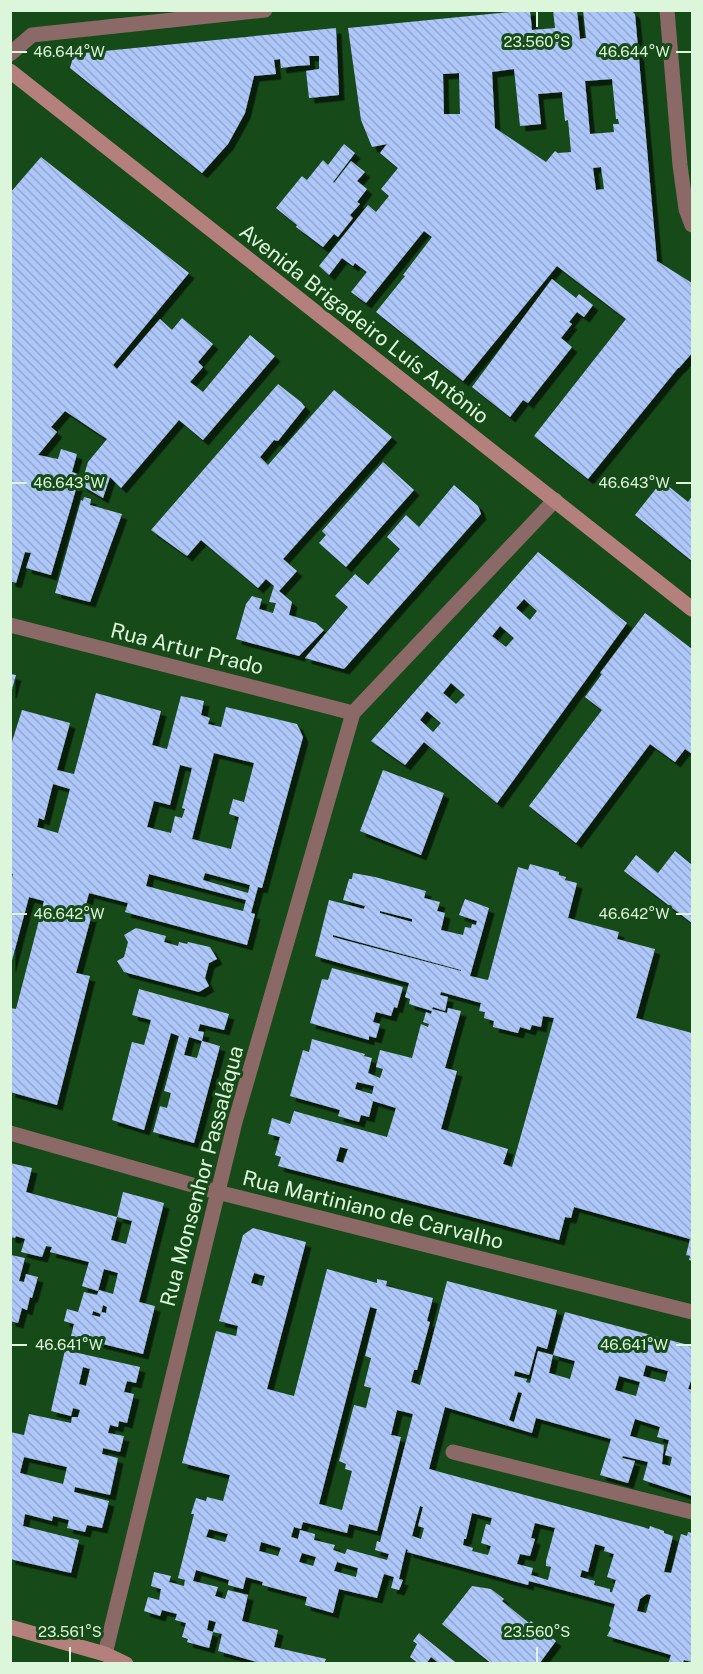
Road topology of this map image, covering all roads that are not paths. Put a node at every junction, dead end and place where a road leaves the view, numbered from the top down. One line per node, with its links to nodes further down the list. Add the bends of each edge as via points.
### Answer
1 (265, 10): 3 (street, via 32,35)
2 (667, 10): 5 (street, via 680,165 686,208)
3 (10, 54)
4 (10, 71): 6 (main road, Avenida Brigadeiro Luís Antônio)
5 (693, 225)
6 (555, 500): 7 (main road, Avenida Brigadeiro Luís Antônio); 9 (street)
7 (693, 609)
8 (10, 625): 9 (street, Rua Artur Prado)
9 (353, 713): 11 (street, Rua Monsenhor Passaláqua)
10 (10, 1133): 11 (street, Rua Martiniano de Carvalho)
11 (217, 1192): 12 (street, Rua Martiniano de Carvalho); 16 (street, Rua Monsenhor Passaláqua)
12 (693, 1312)
13 (453, 1452): 14 (street)
14 (693, 1512)
15 (10, 1627): 16 (main road)
16 (105, 1654): 17 (main road)
17 (126, 1664)

